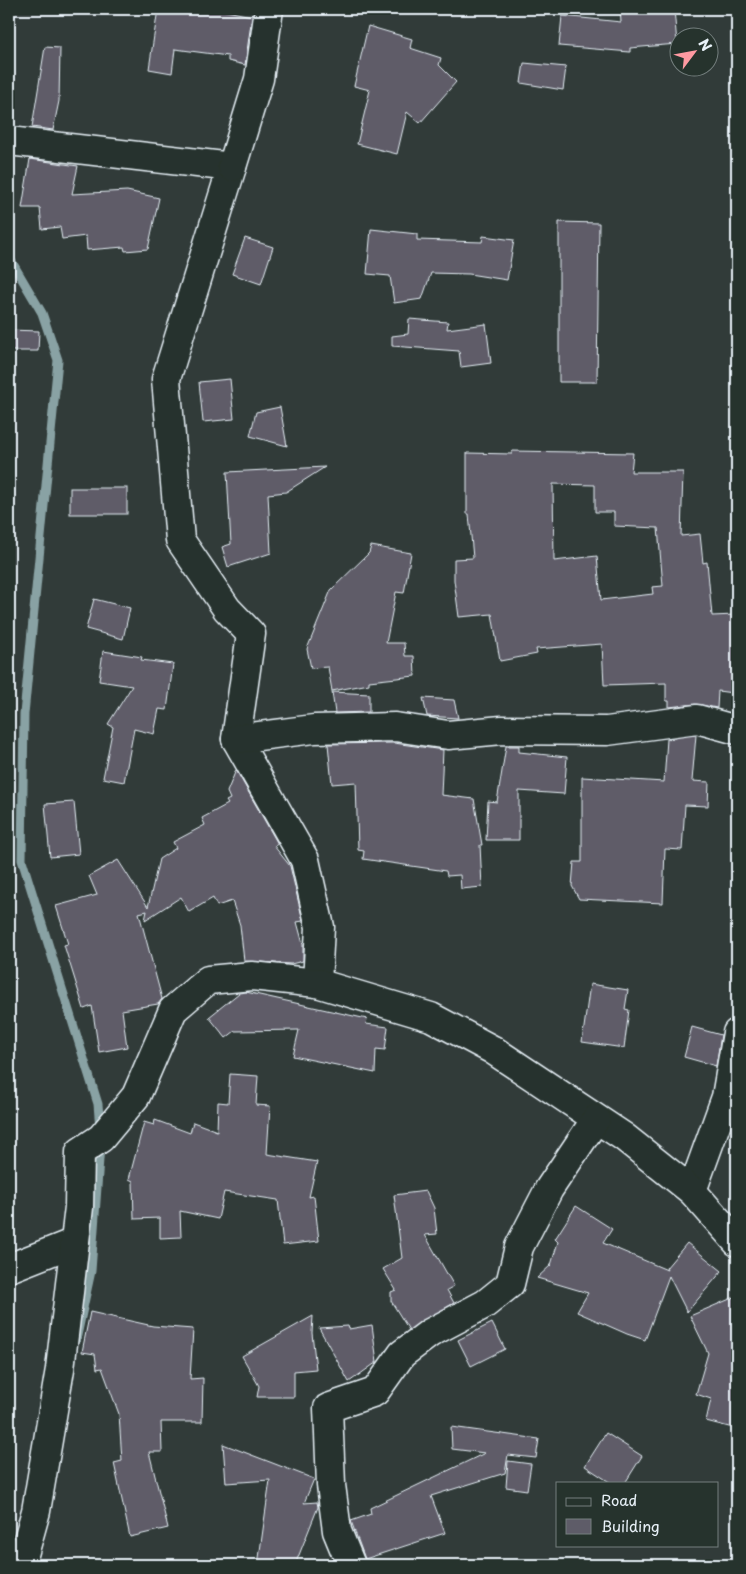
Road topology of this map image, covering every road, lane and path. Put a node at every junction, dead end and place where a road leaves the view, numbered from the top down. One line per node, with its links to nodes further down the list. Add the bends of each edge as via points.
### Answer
1 (269, 9): 3 (street, via 259,79)
2 (9, 141): 3 (street)
3 (232, 167): 5 (street, via 166,379 180,540 227,609 251,634)
4 (737, 730): 5 (street, via 697,719 607,731 502,730 448,735 395,727 314,730)
5 (236, 739): 6 (street, via 305,860 320,927)
6 (316, 983): 8 (street, via 431,1017 493,1050); 10 (street, via 252,976 208,980 173,1010 136,1096 101,1138 80,1152 80,1208)
7 (737, 1033): 9 (street, via 726,1096)
8 (596, 1119): 9 (street); 15 (street, via 549,1189 518,1247 510,1284 485,1304 430,1333 402,1354 375,1392 328,1408 330,1485 337,1531)
9 (692, 1191): 11 (street)
10 (75, 1242): 12 (street); 14 (street, via 60,1369 36,1512)
11 (737, 1242)
12 (9, 1268)
13 (9, 1553): 14 (street)
14 (20, 1565)
15 (351, 1565)

